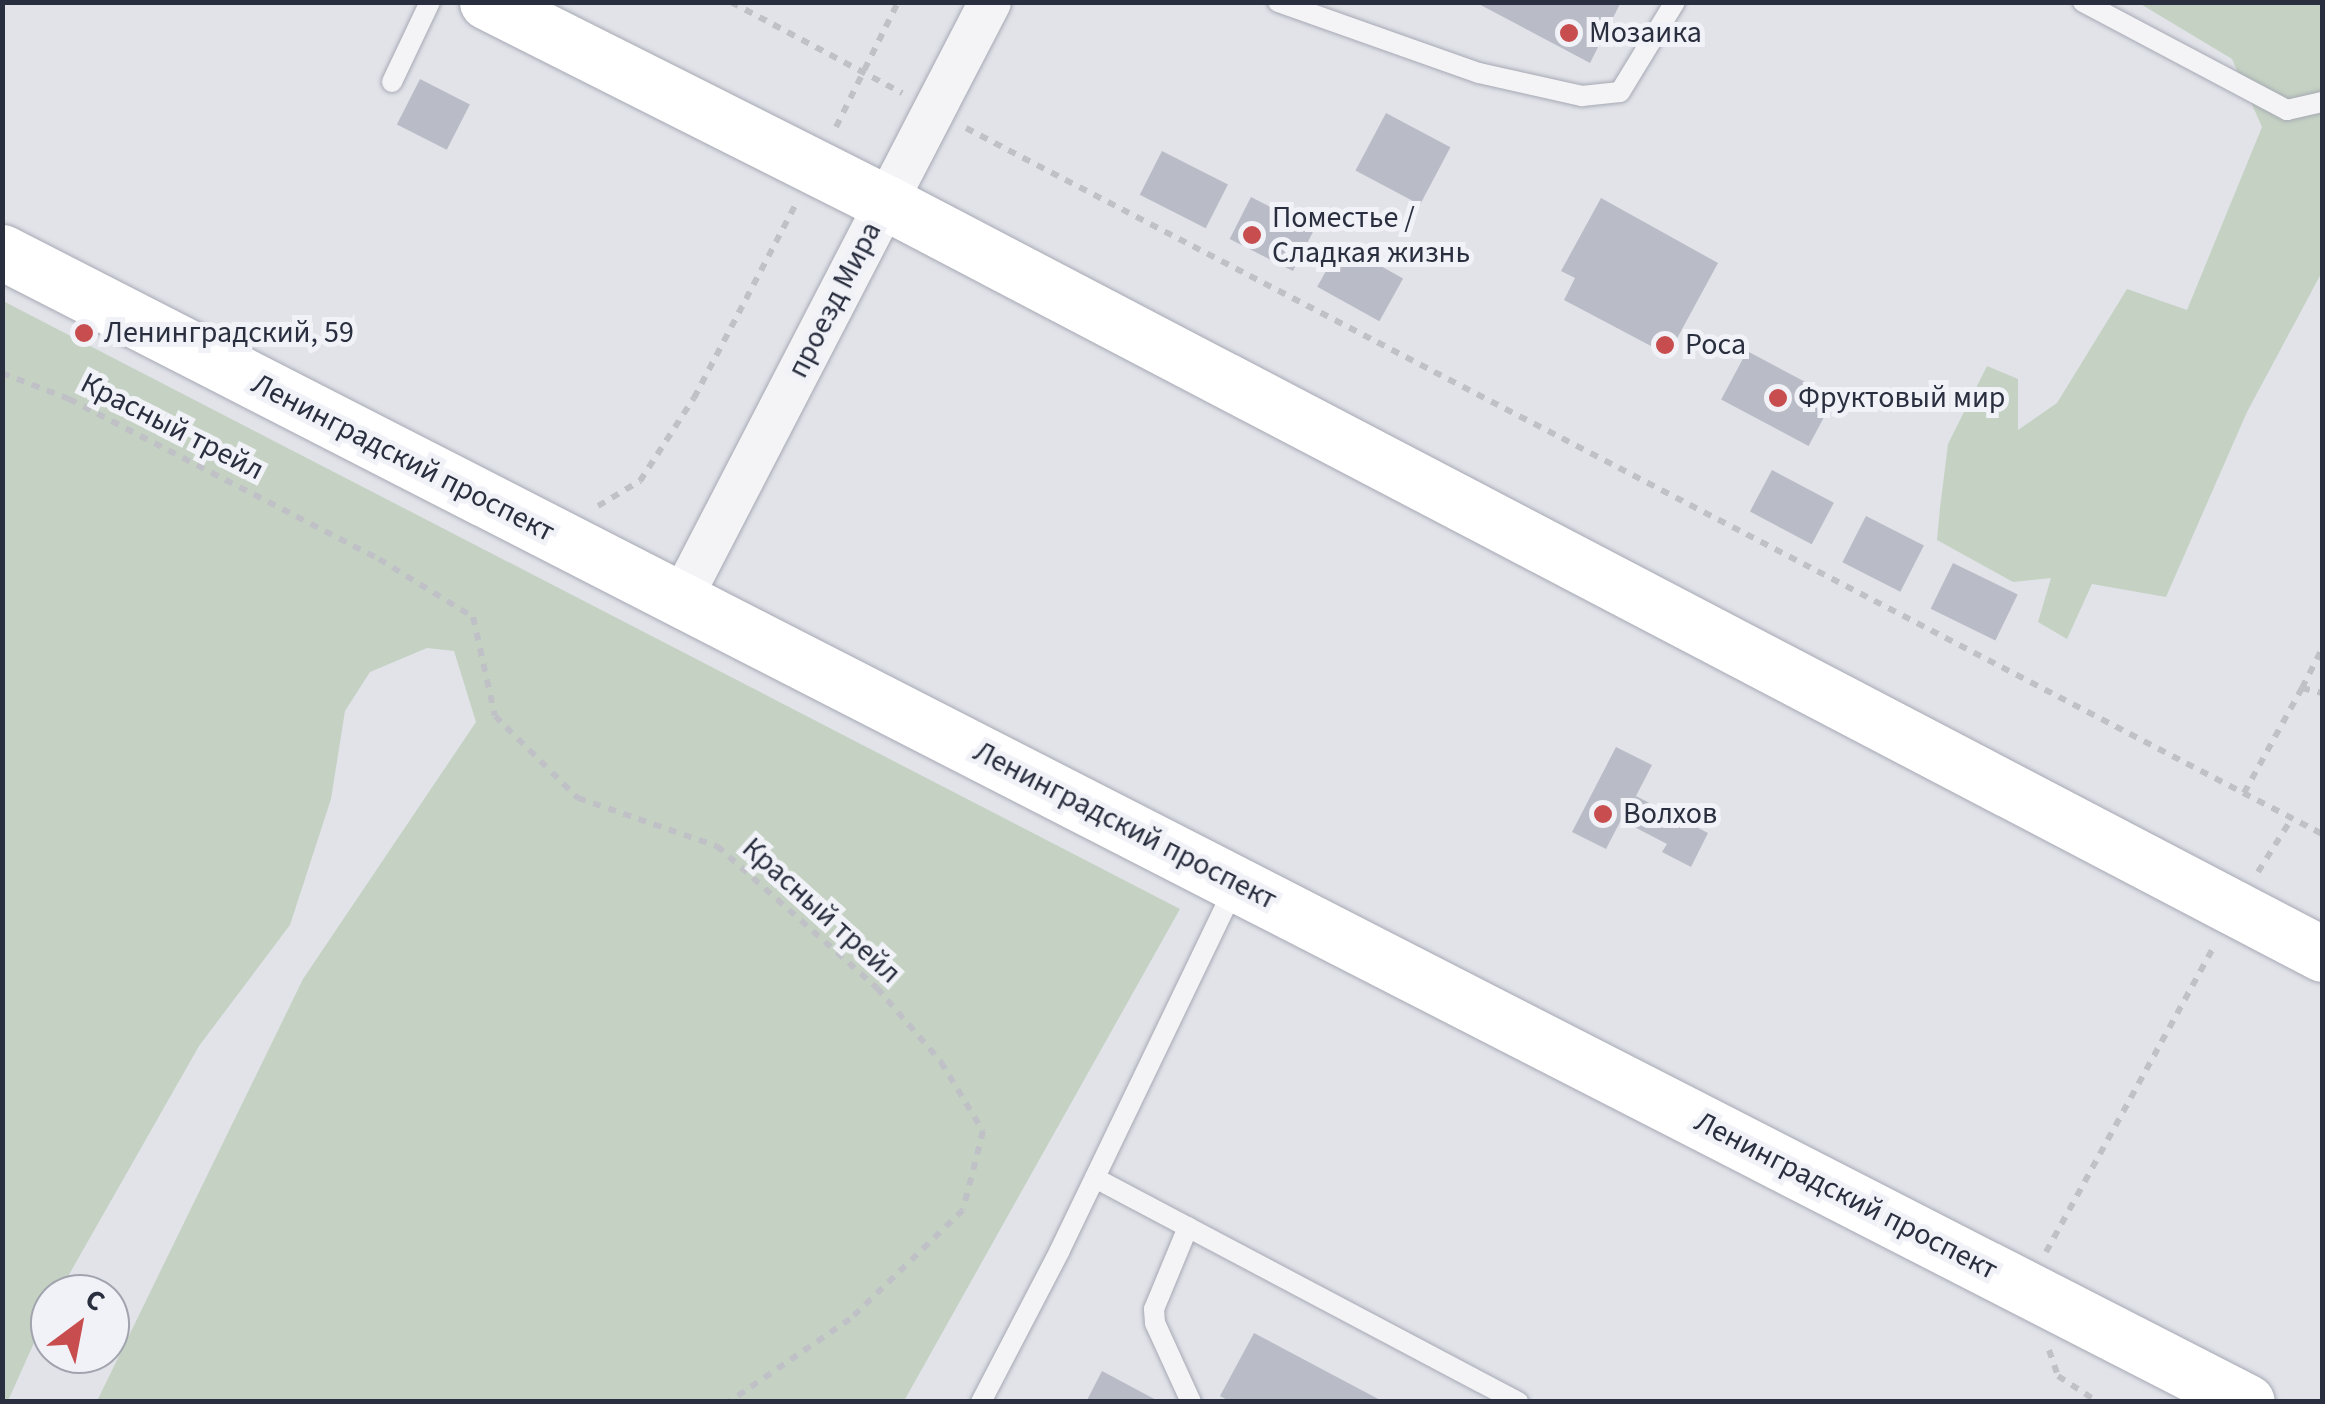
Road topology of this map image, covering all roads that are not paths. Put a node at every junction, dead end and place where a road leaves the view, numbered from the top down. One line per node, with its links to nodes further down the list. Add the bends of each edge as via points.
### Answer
1 (430, 2): 7 (lane)
2 (487, 2): 9 (main road)
3 (990, 2): 9 (street, проезд Мира)
4 (1278, 2): 5 (lane, via 1479,73 1582,96 1620,92)
5 (1676, 2)
6 (2083, 2): 8 (lane, via 2287,110)
7 (392, 82)
8 (2322, 102)
9 (886, 202): 11 (street, проезд Мира); 13 (main road)
10 (2, 252): 11 (main road, Ленинградский проспект)
11 (681, 599): 12 (main road, Ленинградский проспект)
12 (1236, 883): 14 (lane); 16 (main road, Ленинградский проспект)
13 (2322, 954)
14 (1095, 1178): 15 (lane); 17 (lane)
15 (1188, 1227): 18 (lane, via 1154,1310); 19 (lane)
16 (2239, 1400)
17 (980, 1402)
18 (1192, 1402)
19 (1518, 1402)

